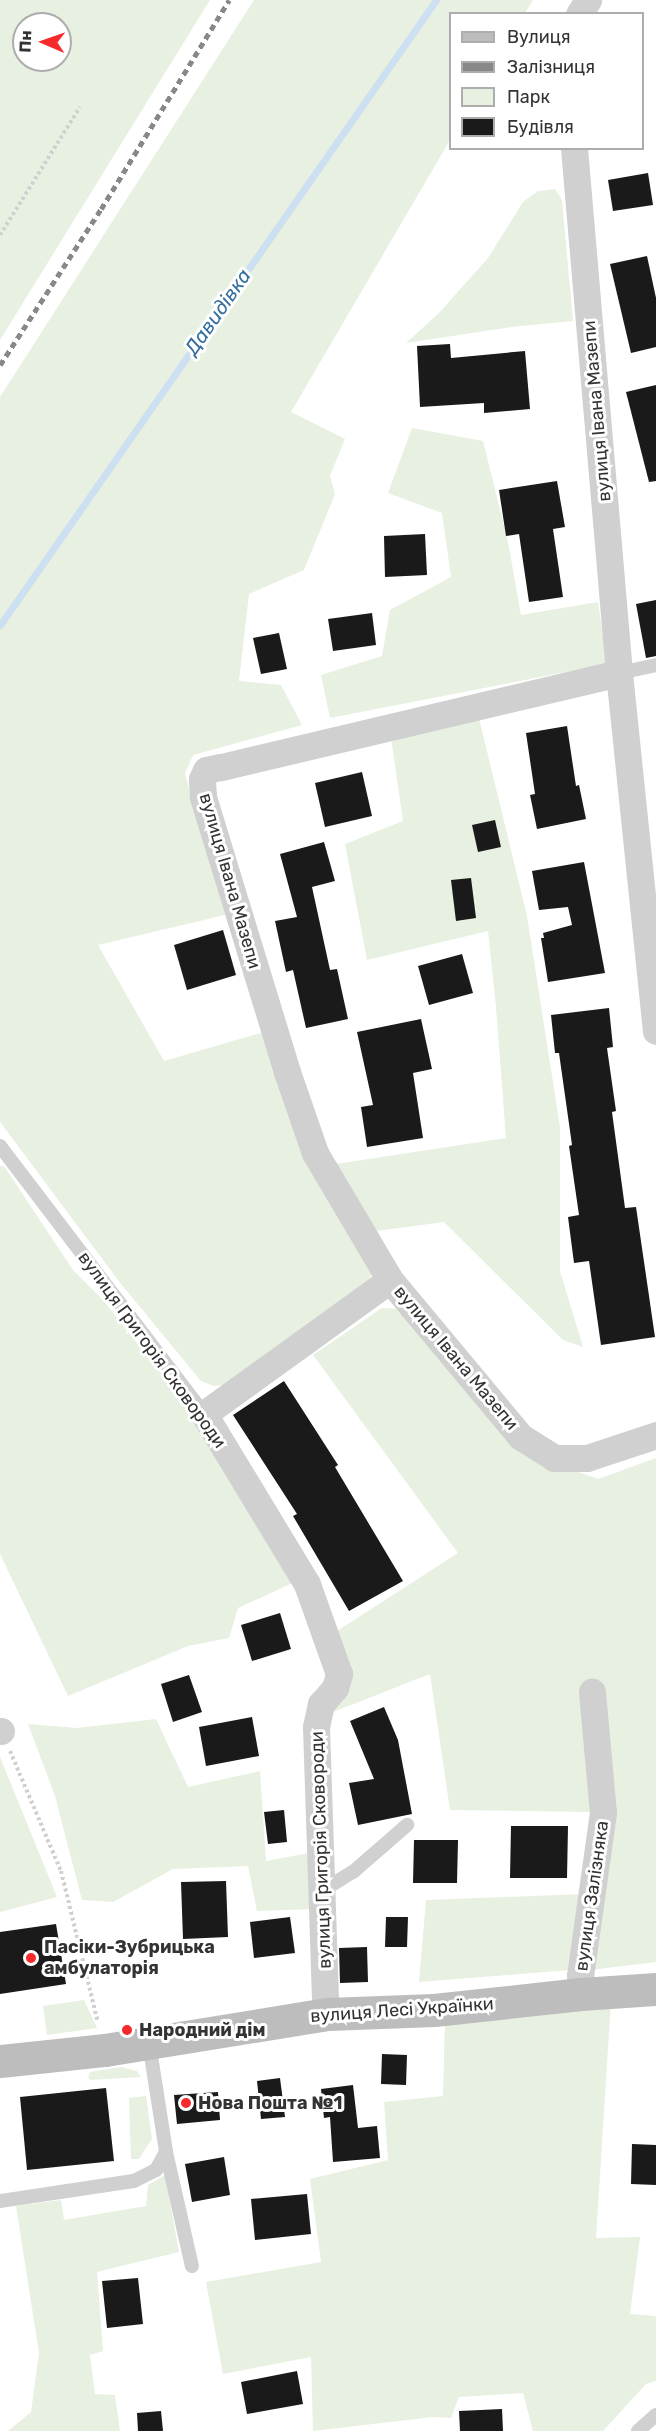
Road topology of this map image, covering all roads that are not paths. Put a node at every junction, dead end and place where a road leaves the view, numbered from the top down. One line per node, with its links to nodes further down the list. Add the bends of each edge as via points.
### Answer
1 (574, 150): 3 (street, вулиця Івана Мазепи)
2 (656, 665): 3 (lane)
3 (619, 673): 4 (street, вулиця Івана Мазепи); 6 (street, вулиця Івана Мазепи, via 206,770 202,779 203,797 315,1153)
4 (656, 1031)
5 (0, 1146): 7 (lane, вулиця Григорія Сковороди)
6 (390, 1280): 7 (street, вулиця Івана Мазепи); 8 (street, вулиця Івана Мазепи, via 521,1437 554,1458 587,1458)
7 (204, 1414): 11 (street, вулиця Григорія Сковороди, via 307,1584 339,1674 335,1688 321,1704 316,1727)
8 (656, 1435)
9 (592, 1691): 13 (street, вулиця Залізняка, via 603,1813 580,1976)
10 (407, 1825): 11 (lane, via 353,1872)
11 (322, 1891): 14 (street, вулиця Григорія Сковороди)
12 (656, 1989): 13 (main road, вулиця Лесі Українки)
13 (581, 1994): 14 (main road, вулиця Лесі Українки, via 434,2010)
14 (328, 2014): 15 (main road, вулиця Лесі Українки)
15 (149, 2041): 16 (main road, вулиця Лесі Українки, via 105,2050); 17 (lane)
16 (0, 2061)
17 (166, 2152): 18 (lane, via 156,2170 134,2181); 19 (lane)
18 (0, 2201)
19 (192, 2266)
20 (656, 2415): 21 (lane)
21 (638, 2431)

